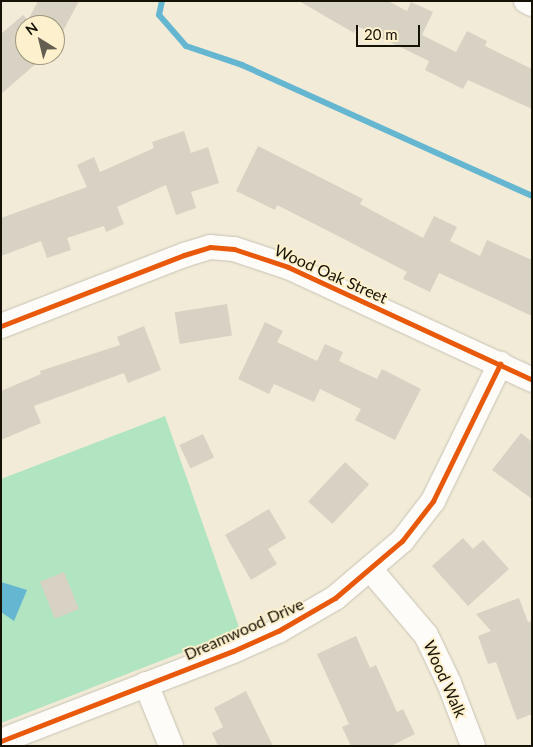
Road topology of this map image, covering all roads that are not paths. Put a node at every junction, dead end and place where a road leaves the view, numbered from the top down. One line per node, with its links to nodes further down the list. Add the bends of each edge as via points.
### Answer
1 (526, 1): 2 (street)
2 (532, 4)
3 (1, 326): 4 (street, Wood Oak Street, via 210,247 234,249 288,267)
4 (500, 364): 5 (street, Wood Oak Street); 6 (street, Dreamwood Drive, via 433,501 402,541)
5 (532, 380)
6 (370, 570): 7 (street, Dreamwood Drive, via 316,610 278,631); 10 (street, Wood Walk, via 426,635)
7 (146, 684): 8 (street, Dreamwood Drive); 9 (street)
8 (1, 741)
9 (170, 746)
10 (473, 746)

